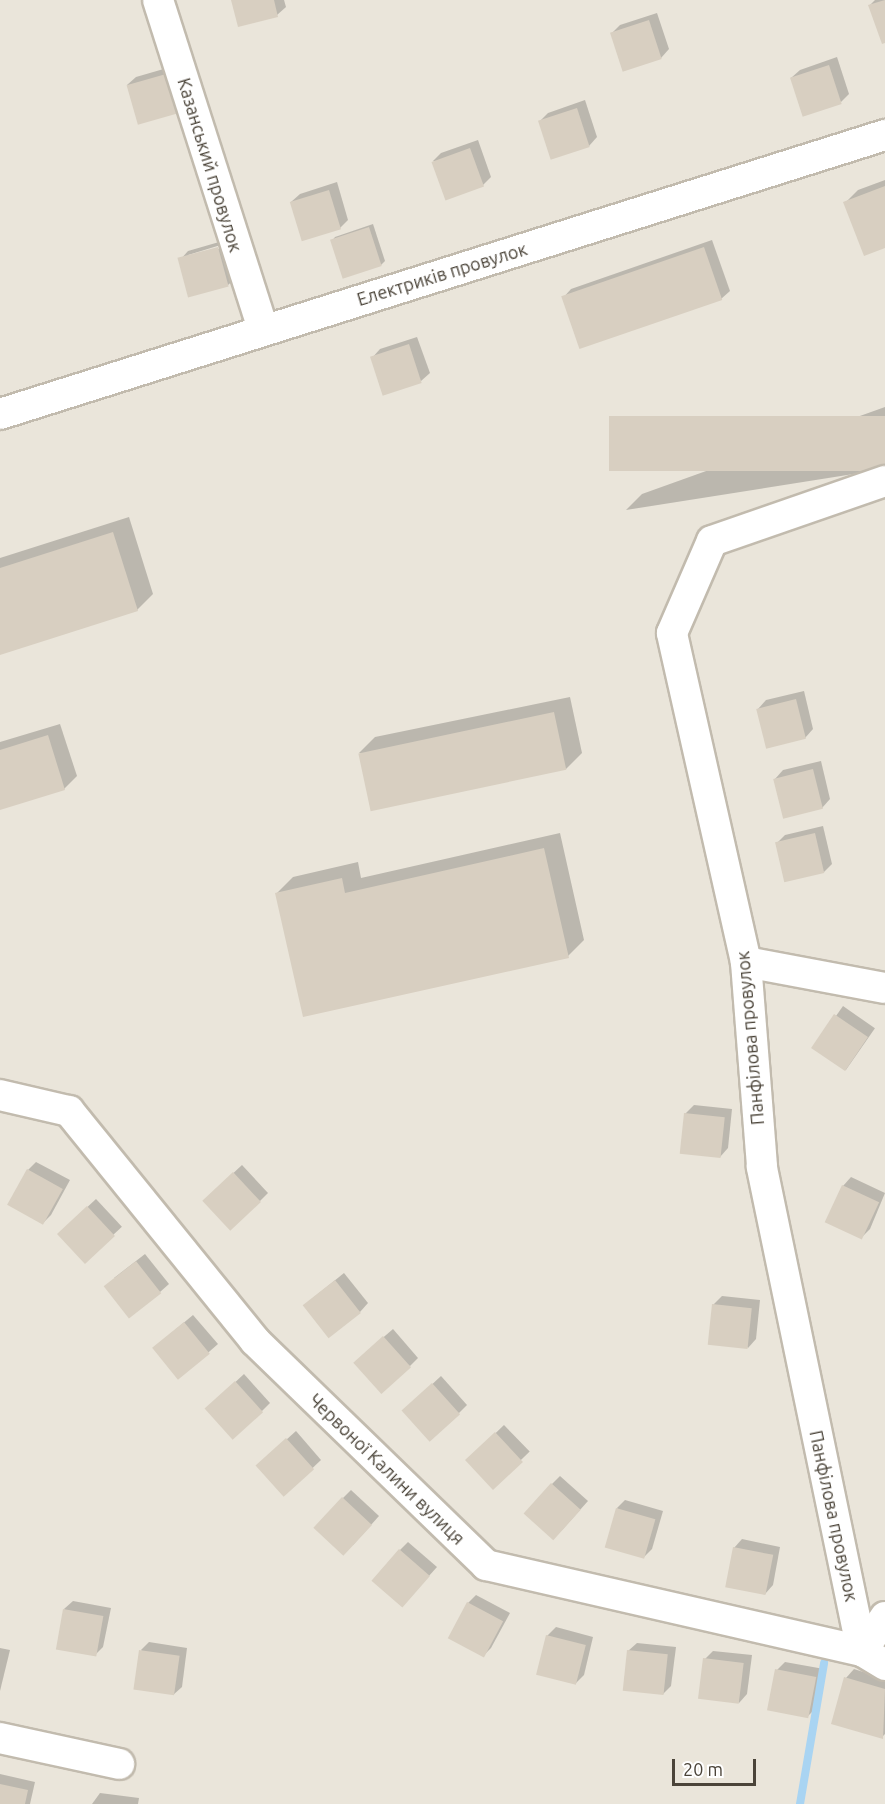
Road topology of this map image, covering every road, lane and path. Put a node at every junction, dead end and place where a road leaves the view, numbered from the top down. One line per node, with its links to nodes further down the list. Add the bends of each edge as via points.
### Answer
1 (158, 0): 3 (street, Казанський провулок)
2 (885, 135): 3 (street, Електриків провулок)
3 (262, 330): 4 (street, Електриків провулок)
4 (0, 414)
5 (885, 481): 6 (street, Панфілова провулок, via 712,542 672,633)
6 (746, 962): 7 (street); 10 (street, Панфілова провулок, via 762,1166)
7 (885, 988)
8 (0, 1095): 10 (street, Червоної Калини вулиця, via 69,1111 255,1341 486,1565)
9 (885, 1617): 10 (street)
10 (873, 1658)
11 (0, 1738): 12 (street)
12 (119, 1764)

